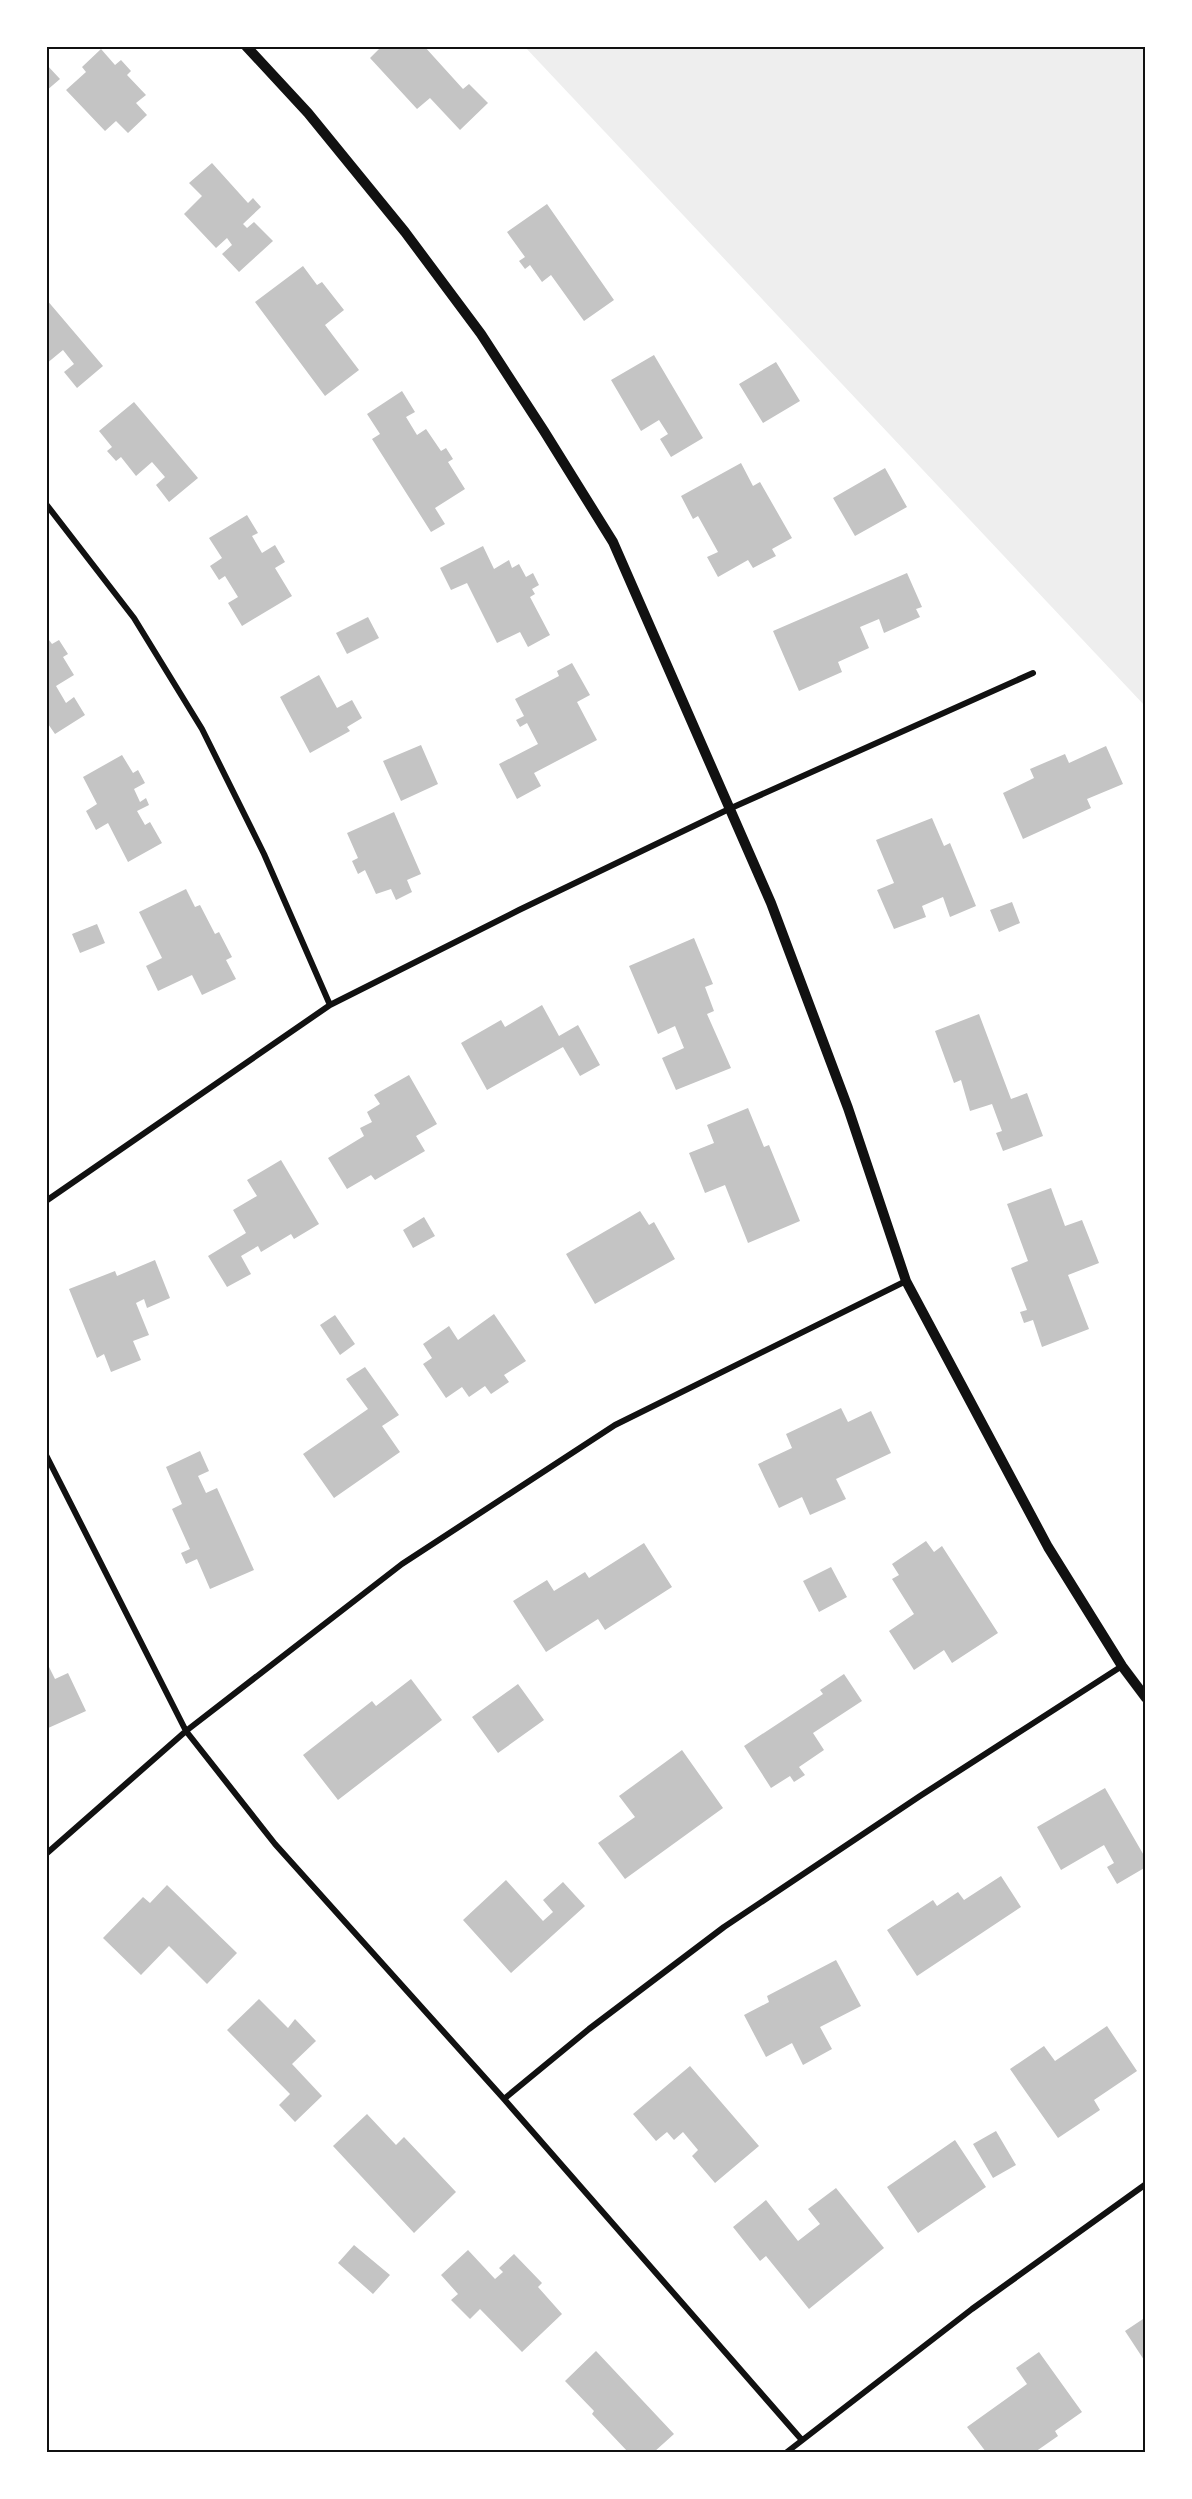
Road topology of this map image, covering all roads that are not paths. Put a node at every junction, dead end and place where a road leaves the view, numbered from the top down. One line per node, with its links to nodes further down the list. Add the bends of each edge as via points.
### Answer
1 (246, 46): 4 (street, via 308,112 405,232 481,334 544,431 613,542)
2 (46, 504): 5 (street, via 134,618 202,729 264,854)
3 (1033, 673): 4 (street)
4 (729, 809): 5 (street); 7 (street, via 771,903 848,1108)
5 (330, 1005): 6 (street)
6 (46, 1201)
7 (906, 1281): 9 (street, via 1048,1547); 11 (street, via 615,1425 402,1564)
8 (46, 1455): 11 (street)
9 (1122, 1666): 10 (street); 13 (street, via 724,1927 589,2028)
10 (1146, 1698)
11 (186, 1731): 12 (street); 13 (street, via 276,1844)
12 (46, 1854)
13 (504, 2099): 15 (street)
14 (1146, 2184): 15 (street)
15 (801, 2439): 16 (street)
16 (787, 2452)

